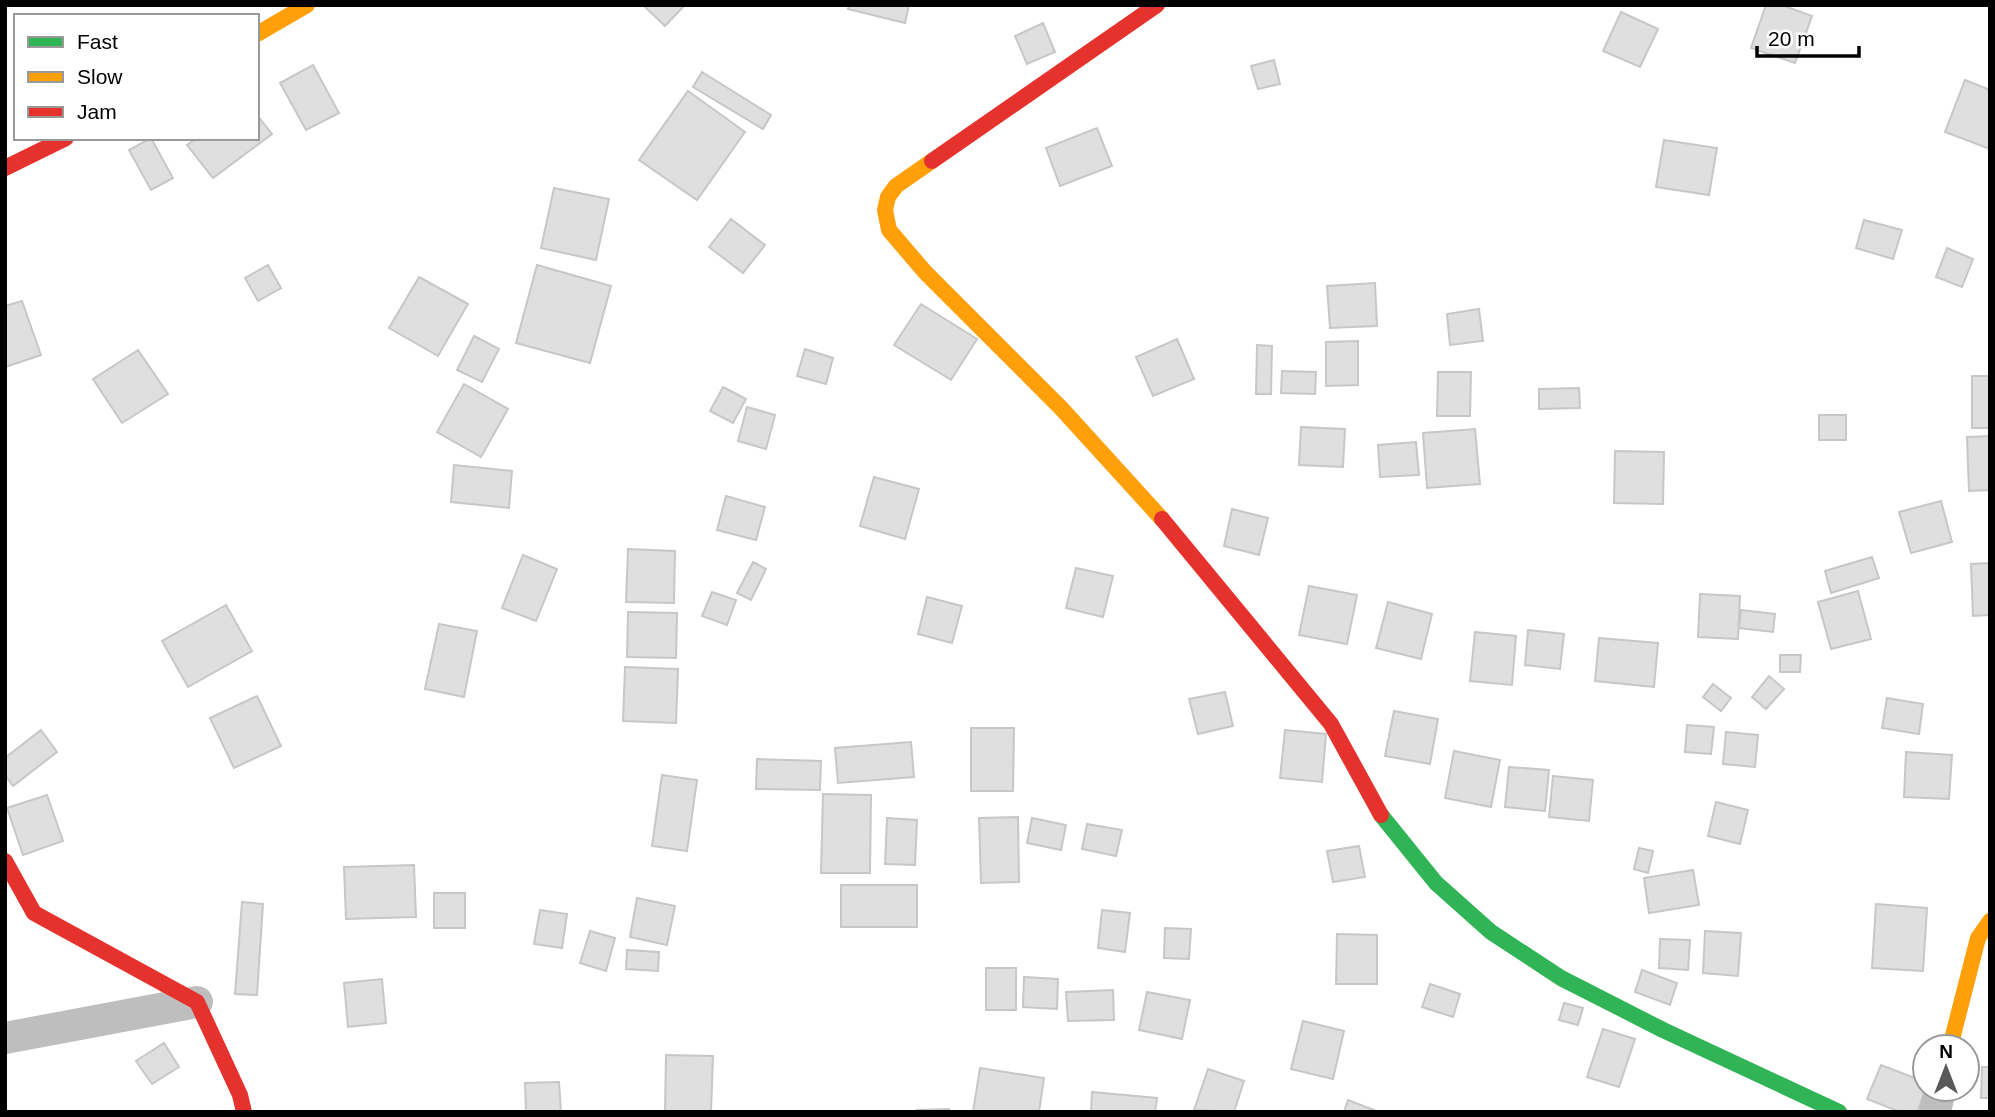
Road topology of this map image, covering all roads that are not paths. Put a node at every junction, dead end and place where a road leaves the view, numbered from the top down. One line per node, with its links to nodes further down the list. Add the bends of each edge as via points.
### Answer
1 (307, 5): 3 (street)
2 (1157, 5): 12 (street, via 896,186 885,210 889,230 1170,528 1331,724 1376,809 1436,883 1491,932 1561,978)
3 (259, 33)
4 (62, 140): 5 (street)
5 (5, 168)
6 (5, 861): 8 (street, via 34,913)
7 (1990, 921): 9 (street, via 1978,938)
8 (197, 1002): 10 (street); 11 (street)
9 (1954, 1033)
10 (5, 1038)
11 (244, 1112)
12 (1839, 1112)

